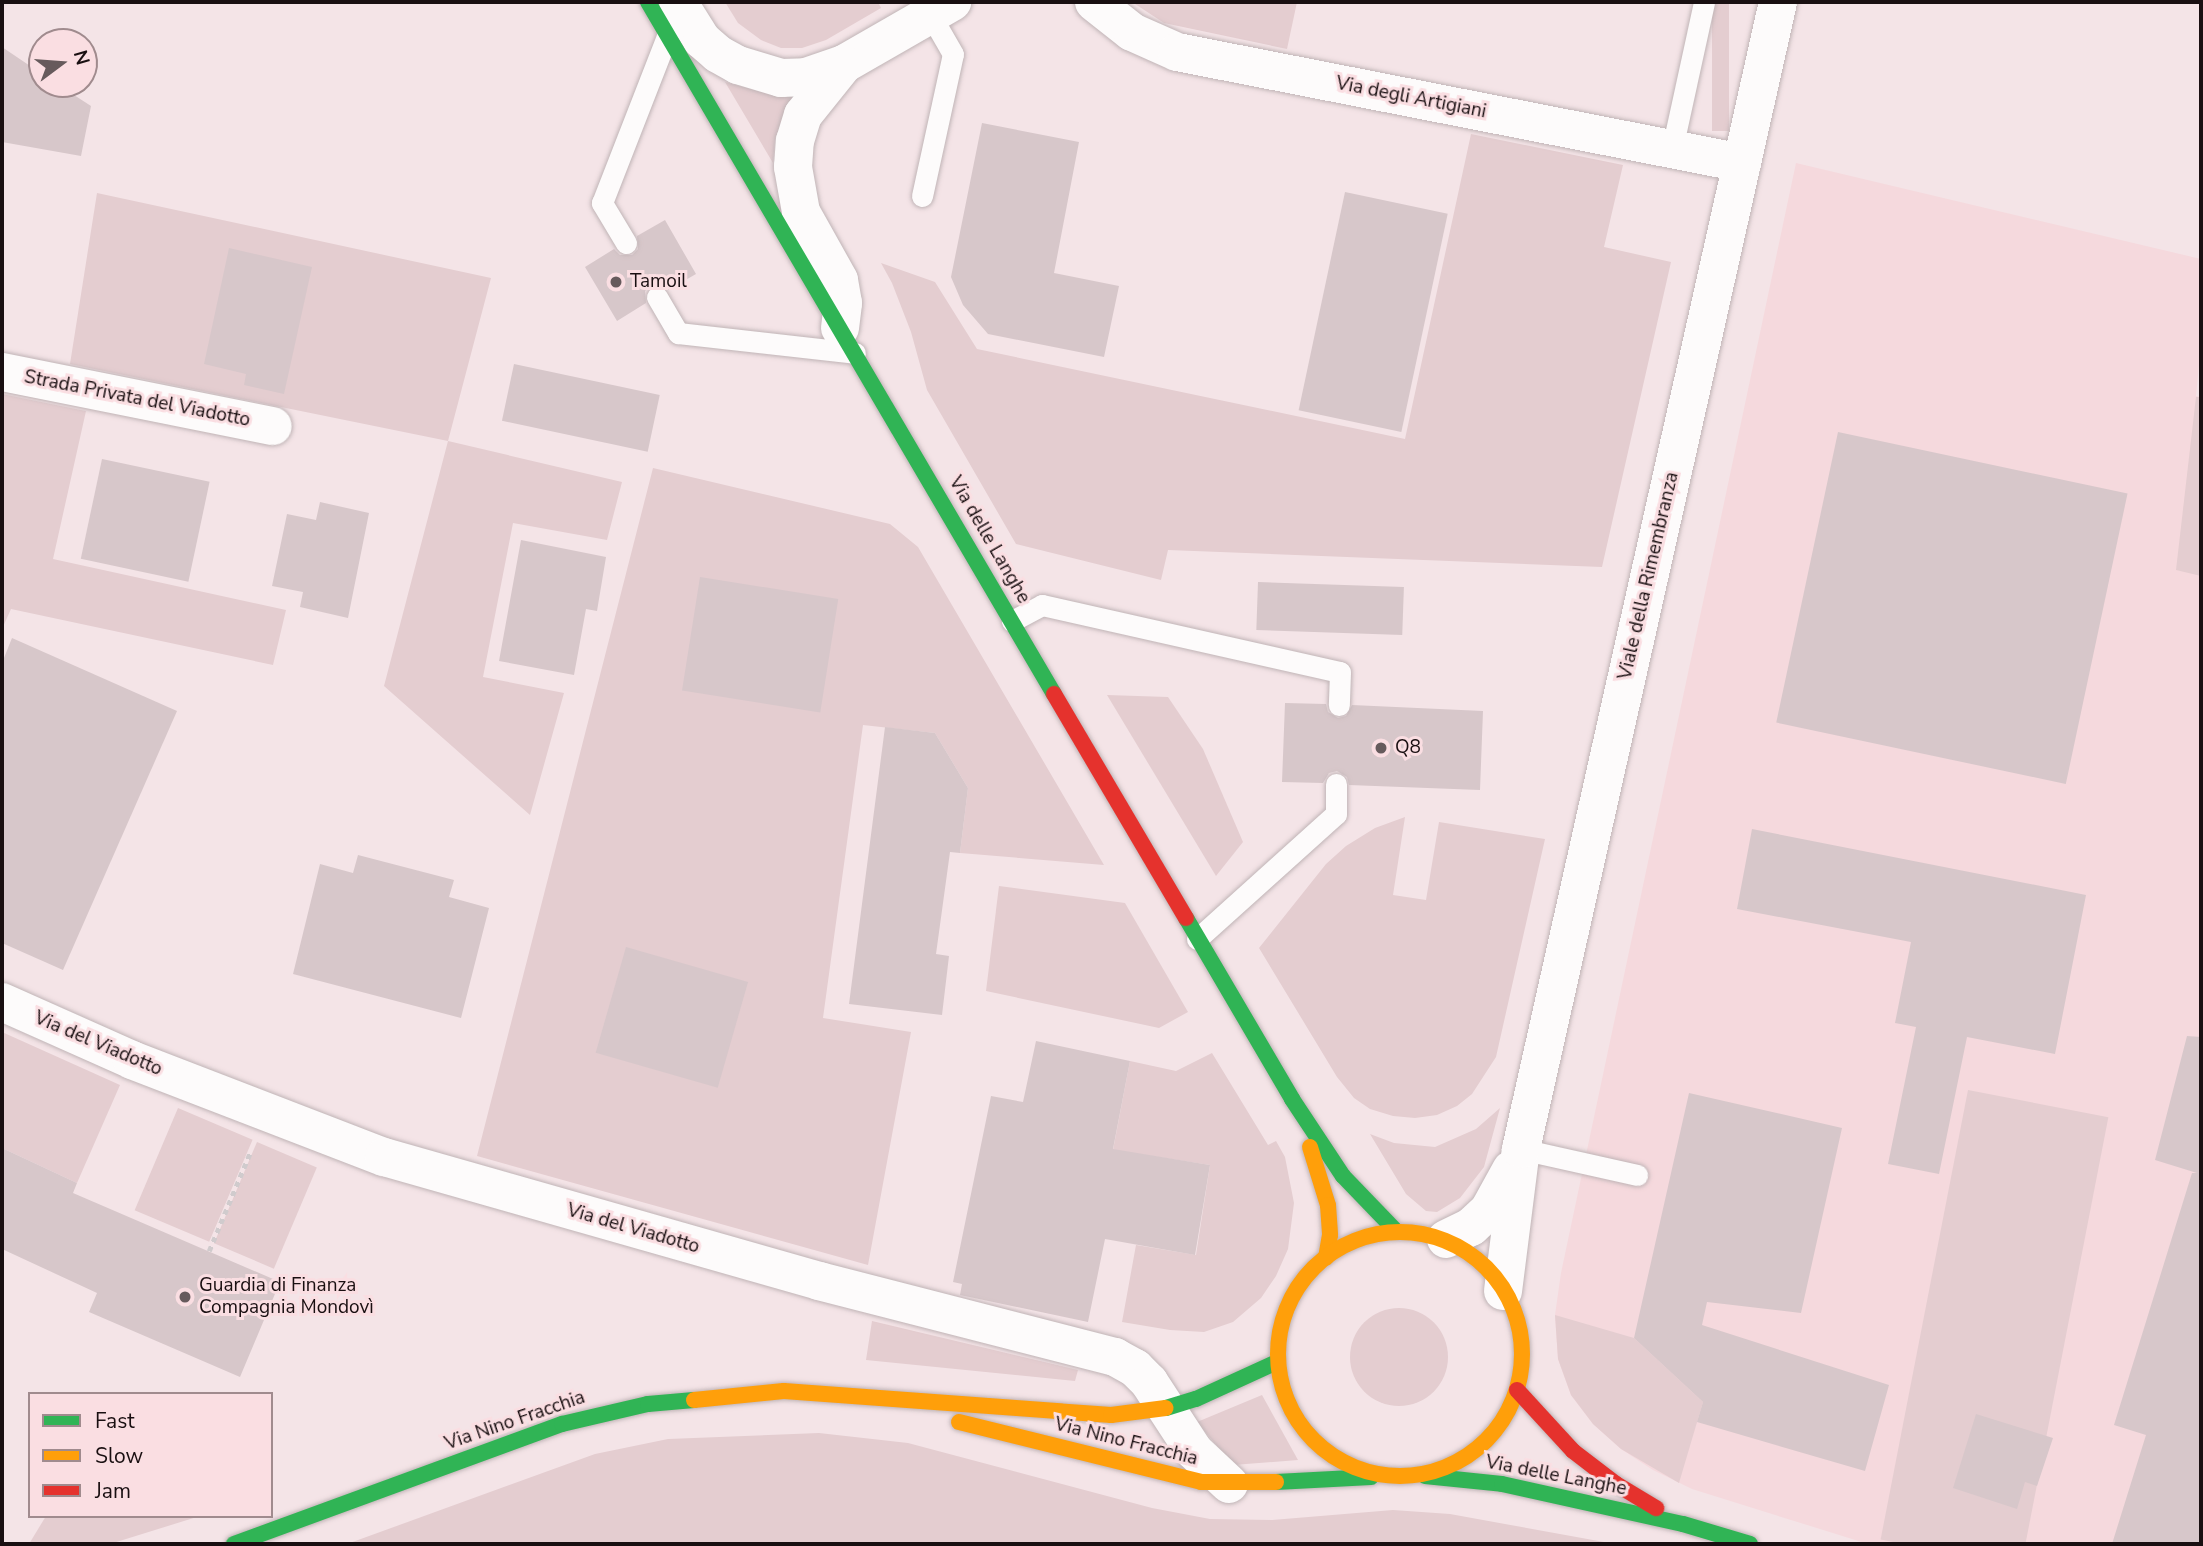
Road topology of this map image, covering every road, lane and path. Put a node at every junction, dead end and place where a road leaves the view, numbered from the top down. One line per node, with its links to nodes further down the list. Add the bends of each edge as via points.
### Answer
1 (648, 2): 6 (main road, Via delle Langhe)
2 (1094, 2): 8 (street, Via degli Artigiani, via 1132,32 1177,52)
3 (1704, 2): 8 (lane)
4 (1778, 2): 9 (street, Viale della Rimembranza)
5 (935, 6): 7 (street); 10 (lane, via 953,54)
6 (673, 18): 7 (street, via 718,54 760,74 806,77); 11 (lane, via 602,203); 13 (main road, Via delle Langhe)
7 (844, 64): 13 (street, via 803,115 793,167 801,212 839,280)
8 (1672, 149): 9 (street, Via degli Artigiani)
9 (1742, 163): 23 (street, Viale della Rimembranza)
10 (922, 196)
11 (626, 243)
12 (657, 297): 13 (lane, via 678,333)
13 (848, 340): 16 (main road, Via delle Langhe)
14 (2, 372): 15 (street, Strada Privata del Viadotto)
15 (273, 426)
16 (1012, 621): 17 (lane, via 1042,605 1340,672); 19 (main road, Via delle Langhe)
17 (1339, 705)
18 (1336, 784): 19 (lane, via 1336,814)
19 (1197, 939): 21 (main road, Via delle Langhe)
20 (2, 1002): 33 (street, Via del Viadotto, via 132,1060 384,1157 819,1281 1091,1348 1135,1368)
21 (1292, 1099): 25 (main road, Via delle Langhe, via 1343,1176); 28 (main road, Via delle Langhe, via 1328,1205)
22 (255, 1141): 27 (path)
23 (1521, 1149): 24 (lane); 26 (street, via 1489,1210 1471,1227); 29 (street)
24 (1637, 1175)
25 (1395, 1230): 26 (main road, Via delle Langhe); 28 (main road, Via delle Langhe, via 1347,1242)
26 (1446, 1239): 29 (main road, Via delle Langhe, via 1472,1254 1495,1275)
27 (209, 1251)
28 (1326, 1258): 30 (main road, Via delle Langhe, via 1308,1272 1283,1313)
29 (1503, 1291): 31 (main road, Via delle Langhe, via 1521,1329)
30 (1278, 1362): 33 (main road, Via Nino Fracchia, via 1208,1395); 34 (main road, Via delle Langhe, via 1287,1403 1311,1439 1345,1464)
31 (1517, 1390): 35 (main road, Via delle Langhe, via 1503,1421 1480,1447 1452,1465); 37 (main road, Via delle Langhe, via 1573,1451 1616,1484)
32 (862, 1398): 33 (main road, Via Nino Fracchia, via 1111,1415); 36 (main road, Via Nino Fracchia, via 1178,1478); 38 (main road, Via Nino Fracchia, via 784,1391 740,1393 603,1413)
33 (1166, 1408): 36 (street, Via del Viadotto, via 1194,1451)
34 (1385, 1476): 35 (main road, Via delle Langhe); 36 (main road, Via Nino Fracchia)
35 (1419, 1476): 37 (main road, Via delle Langhe, via 1502,1484)
36 (1229, 1484)
37 (1683, 1524): 39 (main road, Via delle Langhe)
38 (234, 1544)
39 (1750, 1544)

